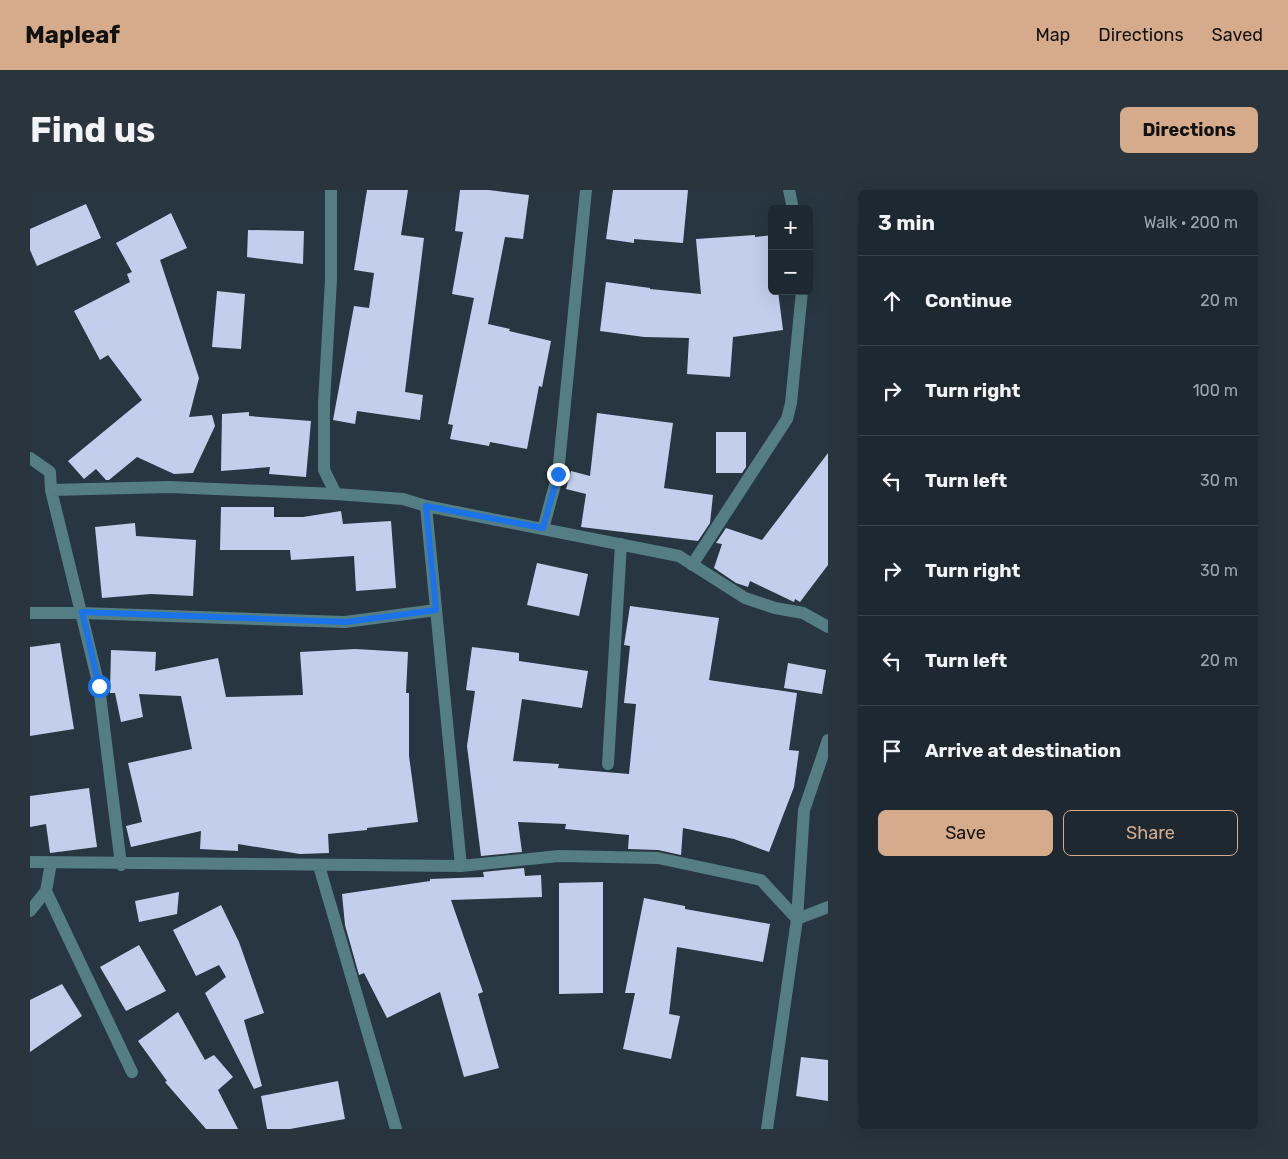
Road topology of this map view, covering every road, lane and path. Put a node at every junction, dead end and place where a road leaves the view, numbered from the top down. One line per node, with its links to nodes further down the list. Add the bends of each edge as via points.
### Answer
1 (331, 190): 8 (street, via 324,470)
2 (586, 190): 10 (street, via 558,474)
3 (789, 190): 4 (street)
4 (792, 205)
5 (802, 295): 12 (street, via 787,418)
6 (30, 458): 7 (street, via 50,472)
7 (51, 490): 8 (street, via 169,487); 14 (street)
8 (336, 494): 9 (street, via 404,500)
9 (426, 506): 10 (street); 13 (street)
10 (543, 528): 11 (street)
11 (621, 544): 12 (street, via 679,556); 18 (street)
12 (692, 565): 16 (street, via 745,598 803,613)
13 (436, 610): 14 (street, via 346,622); 23 (street)
14 (82, 612): 15 (street); 21 (street, via 99,686)
15 (30, 613)
16 (828, 627)
17 (828, 740): 27 (street, via 804,810)
18 (608, 764)
19 (30, 862): 20 (street)
20 (51, 863): 21 (street); 24 (street)
21 (122, 865): 22 (street)
22 (319, 866): 23 (street); 29 (street)
23 (461, 866): 27 (street, via 559,856 658,858 761,880)
24 (46, 891): 26 (street); 28 (street)
25 (828, 907): 27 (street)
26 (30, 911)
27 (797, 919): 30 (street)
28 (132, 1072)
29 (396, 1129)
30 (768, 1129)

